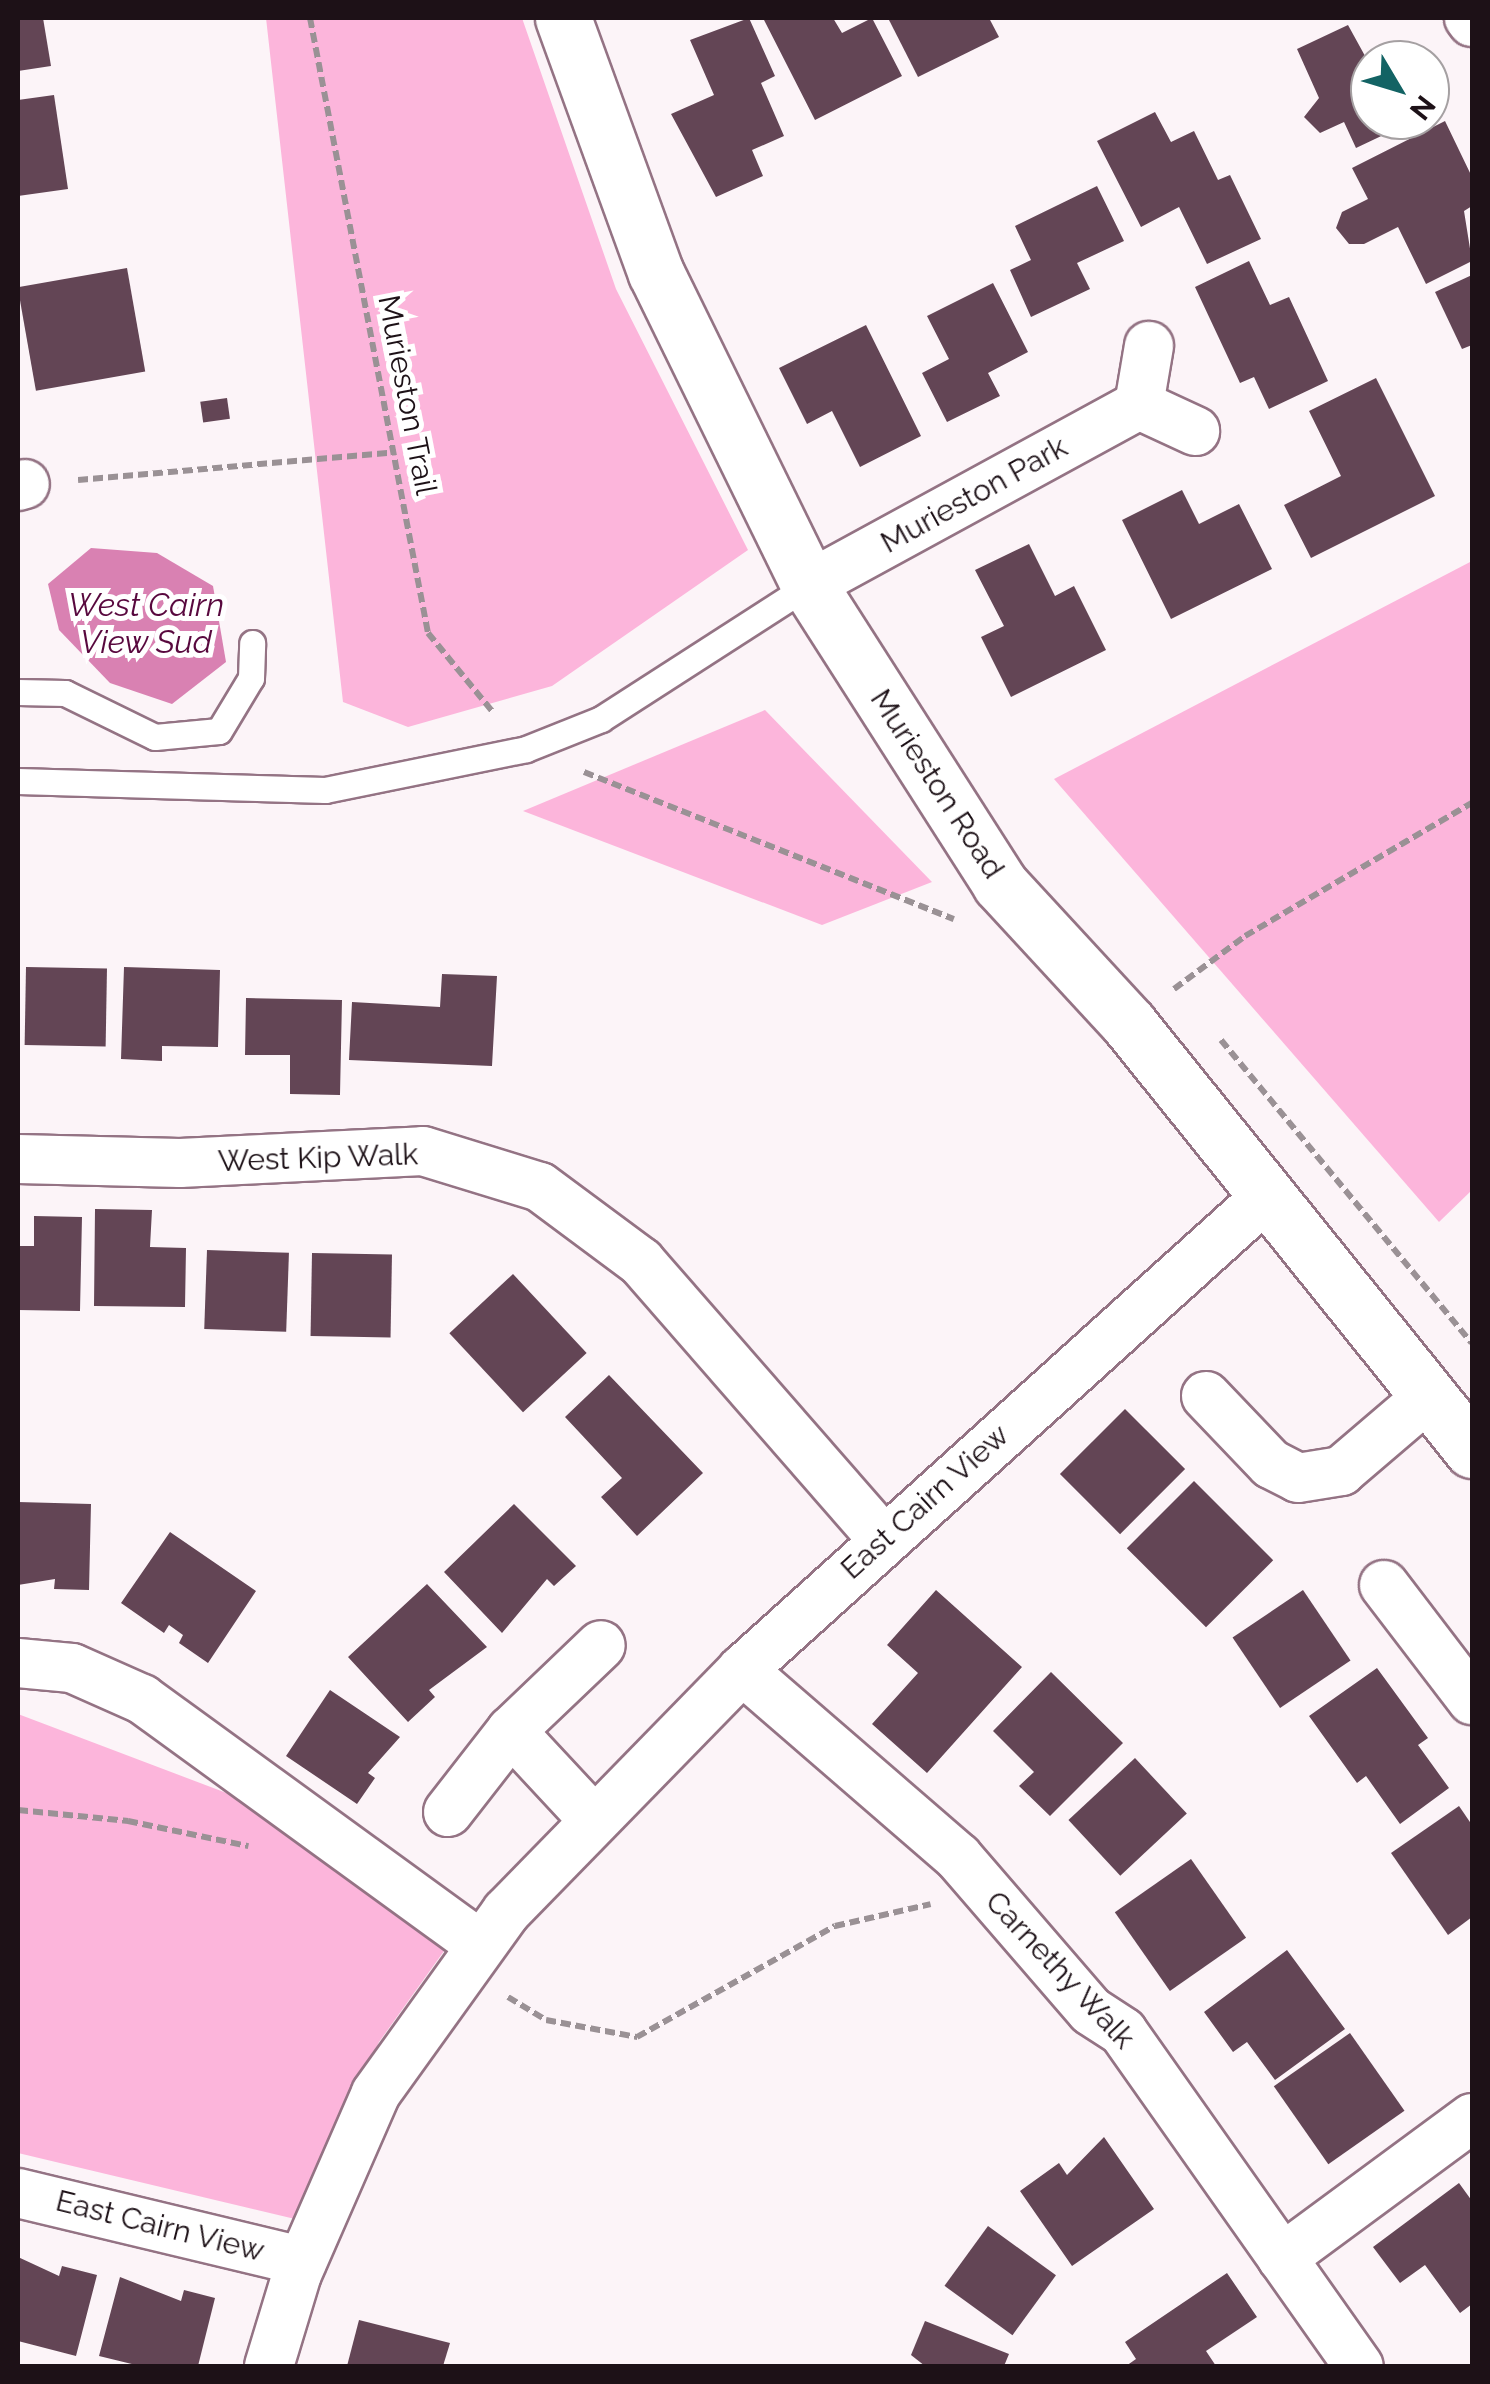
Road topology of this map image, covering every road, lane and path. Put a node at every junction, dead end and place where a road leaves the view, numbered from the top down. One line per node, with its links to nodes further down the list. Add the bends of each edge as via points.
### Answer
1 (310, 18): 6 (path, Murieston Trail)
2 (563, 18): 8 (street, Murieston Road, via 656,273)
3 (1148, 346): 4 (street)
4 (1139, 405): 5 (street); 8 (street, Murieston Park)
5 (1196, 432)
6 (396, 452): 7 (path); 11 (path, Murieston Trail, via 428,633)
7 (21, 485)
8 (809, 585): 11 (lane, via 601,719); 18 (street, Murieston Road, via 1000,884)
9 (252, 643): 10 (lane, via 250,678 219,731 155,737 66,693)
10 (18, 692)
11 (526, 749): 12 (lane, via 325,790); 14 (path)
12 (18, 781)
13 (1472, 803): 16 (path, via 1245,936)
14 (884, 892)
15 (1163, 974): 16 (path)
16 (1176, 988): 17 (path); 18 (path)
17 (1188, 1002)
18 (1130, 1024): 21 (street, Murieston Road)
19 (1213, 1031): 22 (path)
20 (18, 1159): 26 (street, West Kip Walk, via 180,1163 424,1151 540,1186 641,1262)
21 (1268, 1196): 23 (street, Murieston Road); 26 (street, East Cairn View)
22 (1472, 1343)
23 (1430, 1395): 24 (street, via 1342,1471 1298,1478 1271,1464); 25 (street, Murieston Road)
24 (1206, 1396)
25 (1472, 1450)
26 (883, 1539): 30 (street, East Cairn View)
27 (1384, 1585): 31 (street)
28 (600, 1645): 32 (street)
29 (18, 1663): 35 (street, via 72,1668 142,1699)
30 (742, 1670): 34 (street, East Cairn View); 38 (street, Carnethy Walk, via 958,1857 1091,2011 1123,2032)
31 (1472, 1700)
32 (511, 1732): 33 (street); 34 (street)
33 (448, 1812)
34 (591, 1817): 35 (street, East Cairn View)
35 (480, 1945): 39 (street, East Cairn View, via 376,2093)
36 (1472, 2118): 38 (street)
37 (18, 2194): 39 (street, East Cairn View)
38 (1282, 2258): 41 (street, Carnethy Walk)
39 (302, 2261): 40 (street, East Cairn View)
40 (269, 2366)
41 (1359, 2366)

